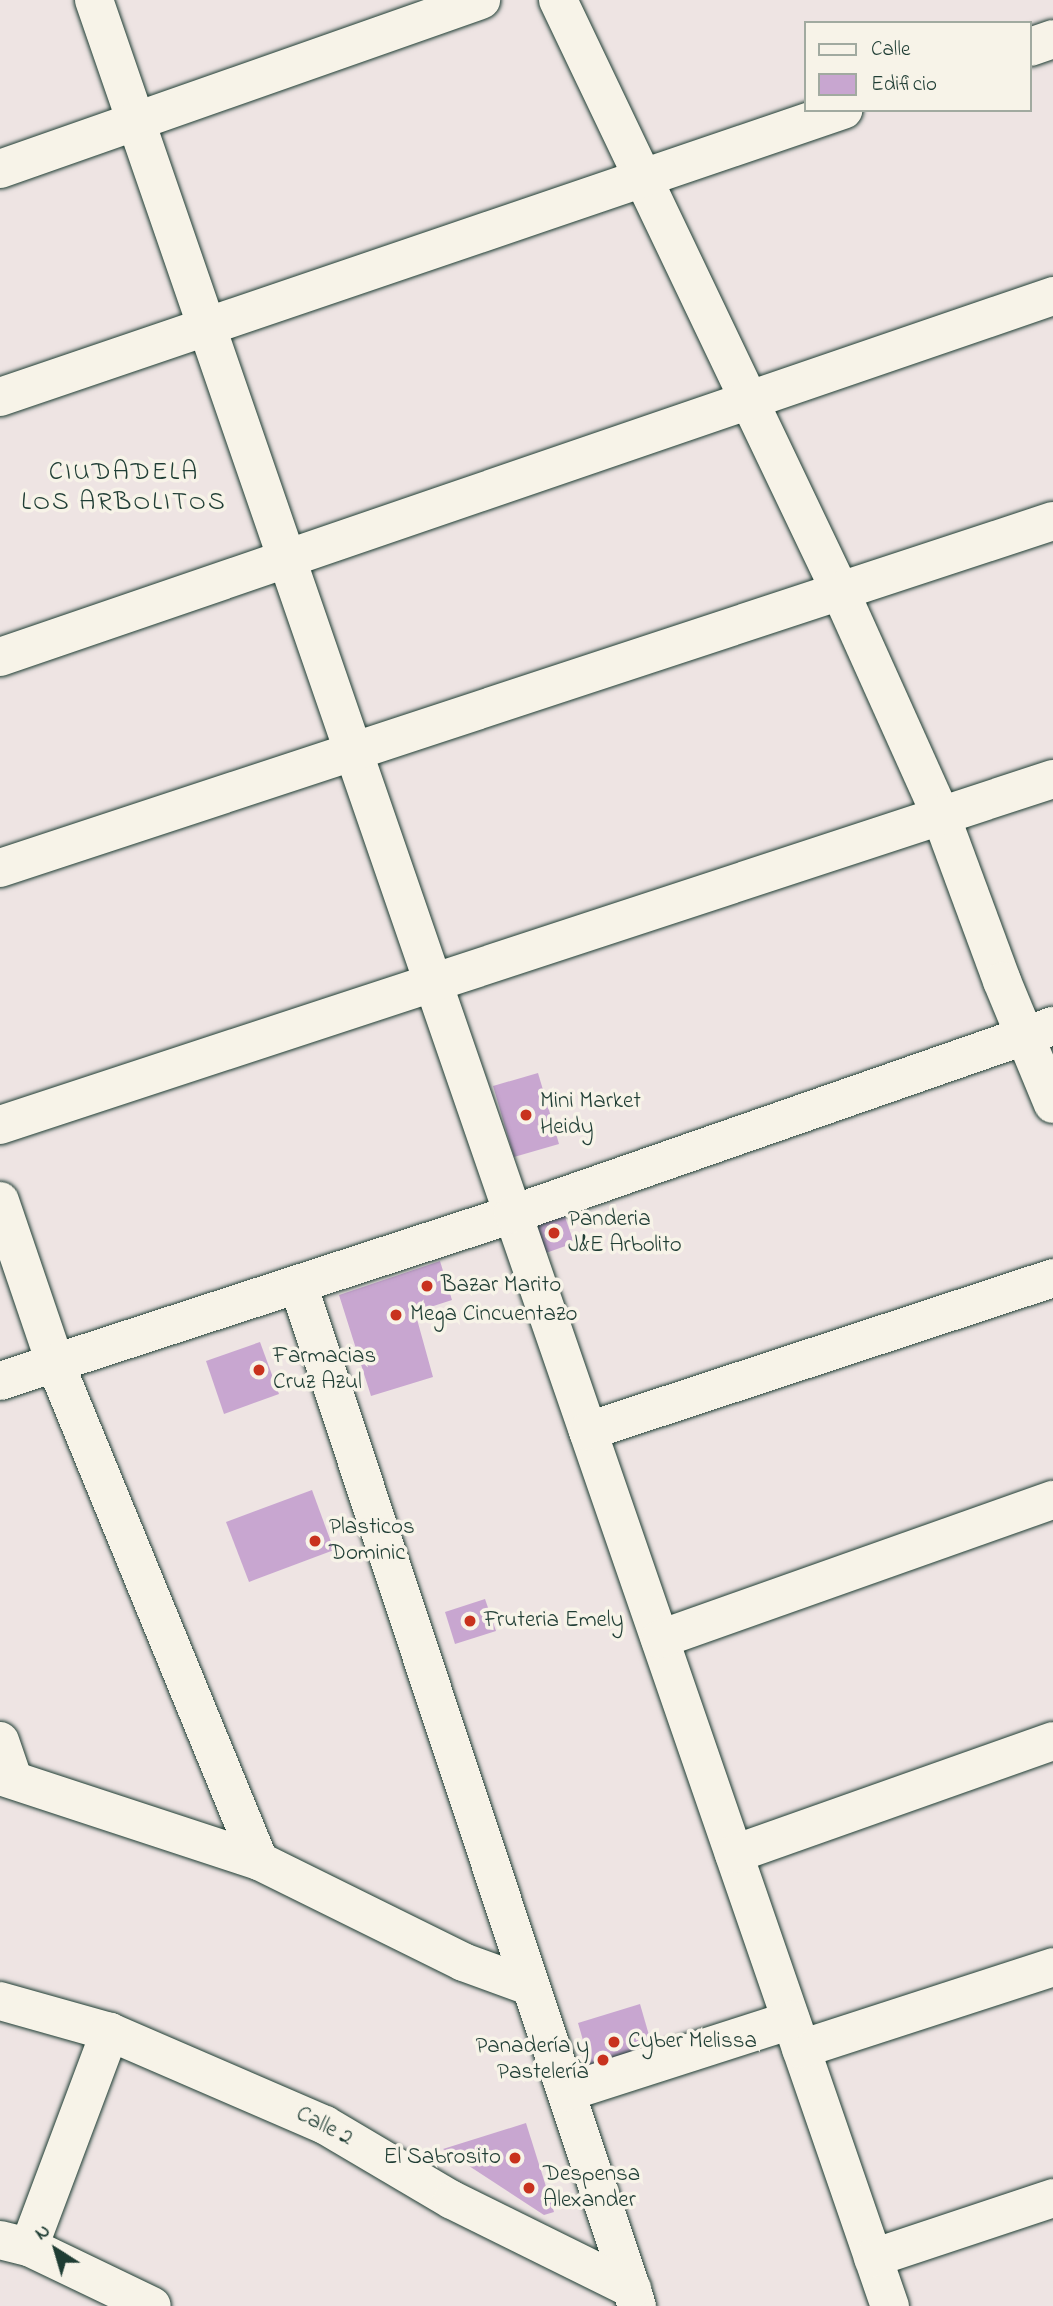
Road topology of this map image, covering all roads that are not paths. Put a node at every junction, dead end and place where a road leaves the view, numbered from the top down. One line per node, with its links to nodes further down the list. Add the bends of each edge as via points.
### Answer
1 (94, 0): 7 (street)
2 (481, 0): 7 (street)
3 (558, 0): 9 (street)
4 (1053, 39): 5 (street)
5 (1032, 46)
6 (837, 112): 9 (street)
7 (136, 121): 8 (street); 11 (street)
8 (0, 169)
9 (643, 178): 11 (street); 13 (street)
10 (1053, 296): 13 (street)
11 (207, 327): 12 (street); 15 (street)
12 (0, 397)
13 (749, 400): 15 (street); 16 (street)
14 (1053, 521): 16 (street)
15 (287, 559): 17 (street); 18 (street)
16 (841, 591): 18 (street); 20 (street)
17 (0, 657)
18 (354, 751): 21 (street); 22 (street)
19 (1053, 779): 20 (street)
20 (941, 816): 22 (street); 23 (street, via 1002,981)
21 (0, 868)
22 (433, 982): 25 (street); 27 (street)
23 (1040, 1031): 24 (street); 27 (street)
24 (1053, 1104)
25 (0, 1125)
26 (0, 1201): 30 (street)
27 (513, 1214): 29 (street); 32 (street)
28 (1053, 1279): 32 (street)
29 (298, 1284): 30 (street); 41 (street)
30 (55, 1363): 31 (street); 39 (street)
31 (0, 1381)
32 (588, 1431): 34 (street)
33 (1053, 1500): 34 (street)
34 (660, 1639): 38 (street)
35 (0, 1741): 37 (street)
36 (1053, 1741): 38 (street)
37 (6, 1777): 39 (street)
38 (734, 1854): 44 (street)
39 (259, 1861): 41 (street, via 463,1962)
40 (1053, 1967): 44 (street)
41 (529, 1986): 45 (street)
42 (0, 2001): 43 (street, Calle 2)
43 (110, 2032): 47 (street); 49 (street, Calle 2, via 326,2125 452,2200)
44 (796, 2034): 45 (street); 48 (street)
45 (567, 2092): 49 (street)
46 (1053, 2198): 48 (street)
47 (15, 2244): 50 (street)
48 (873, 2258): 51 (street)
49 (635, 2298)
50 (152, 2306)
51 (890, 2306)

